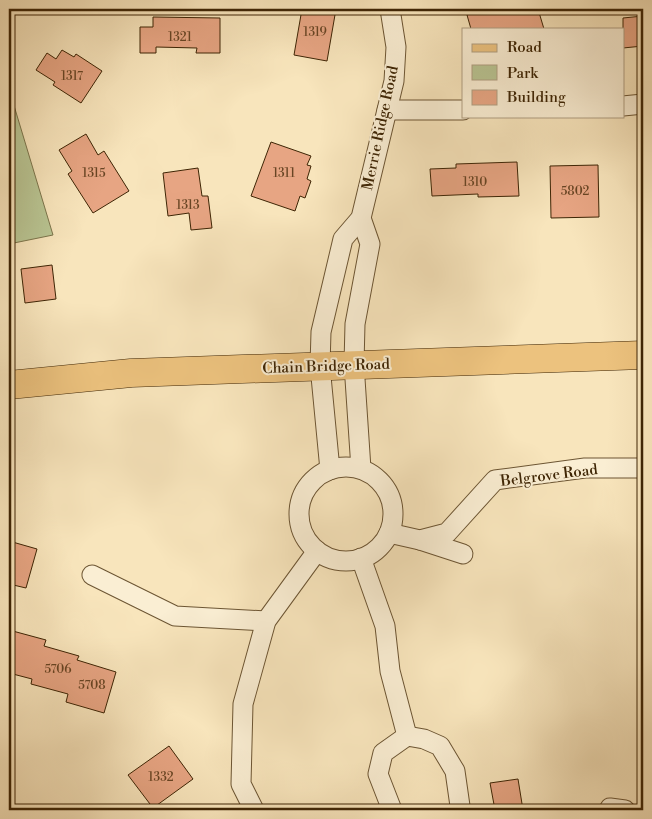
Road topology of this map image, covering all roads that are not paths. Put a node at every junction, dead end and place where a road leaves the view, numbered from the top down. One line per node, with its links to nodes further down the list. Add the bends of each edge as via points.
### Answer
1 (390, 9): 4 (street, Merrie Ridge Road, via 396,47 394,80)
2 (643, 104): 3 (street)
3 (624, 106)
4 (387, 110): 5 (street); 6 (street, Merrie Ridge Road)
5 (462, 110)
6 (361, 218): 8 (street, via 370,244 355,324); 9 (street, Merrie Ridge Road, via 343,239 321,332)
7 (643, 355): 8 (main road, Chain Bridge Road)
8 (354, 364): 9 (main road, Chain Bridge Road); 13 (street)
9 (320, 366): 10 (main road, Chain Bridge Road, via 122,374); 12 (street, Merrie Ridge Road)
10 (9, 385)
11 (643, 468): 15 (street, Belgrove Road, via 586,468 496,480 448,533)
12 (330, 470): 13 (street, via 350,467); 16 (street, via 313,480 303,493 299,509 300,525 306,539)
13 (362, 470): 14 (street, via 375,477 392,502 393,518)
14 (389, 533): 15 (street, Belgrove Road); 18 (street, via 382,545)
15 (420, 540): 17 (street)
16 (317, 551): 18 (street, via 343,561); 20 (street)
17 (463, 554)
18 (362, 558): 21 (street, via 385,626 390,671)
19 (92, 575): 20 (street, via 175,616)
20 (266, 621): 22 (street, via 243,704 241,784)
21 (407, 736): 23 (street, via 383,753 378,774); 24 (street, via 440,746 455,771)
22 (254, 810)
23 (392, 810)
24 (459, 810)
25 (609, 810): 26 (street)
26 (626, 810)

